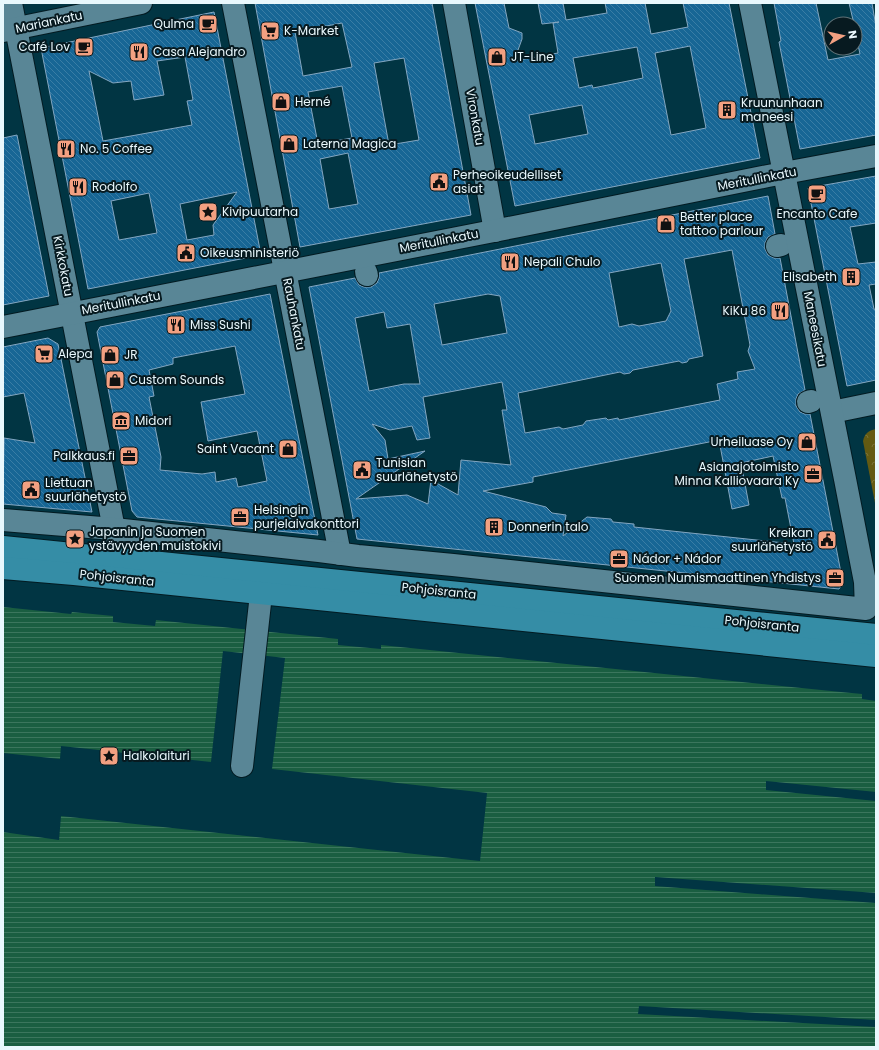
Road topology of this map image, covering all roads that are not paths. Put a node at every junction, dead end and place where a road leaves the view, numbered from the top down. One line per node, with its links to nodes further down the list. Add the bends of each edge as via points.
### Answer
1 (10, 3): 6 (street, Kirkkokatu)
2 (141, 3): 6 (street, Mariankatu)
3 (233, 3): 10 (street, Rauhankatu)
4 (454, 3): 9 (street, Vironkatu)
5 (750, 3): 8 (street, Maneesikatu)
6 (9, 30): 11 (street, Kirkkokatu)
7 (876, 156): 8 (street, Meritullinkatu)
8 (784, 173): 9 (street, Meritullinkatu); 14 (street, Maneesikatu)
9 (495, 231): 10 (street, Meritullinkatu)
10 (285, 271): 11 (street, Meritullinkatu); 18 (street, Rauhankatu)
11 (72, 313): 12 (street, Meritullinkatu); 16 (street, Kirkkokatu)
12 (3, 327)
13 (876, 403): 14 (street)
14 (832, 412): 18 (street, Maneesikatu, via 865,582 866,609)
15 (3, 520): 16 (street)
16 (114, 529): 18 (street); 20 (street, Kirkkokatu)
17 (3, 547): 20 (main road, Pohjoisranta)
18 (340, 554)
19 (3, 568): 20 (main road, Pohjoisranta)
20 (110, 568): 21 (main road, Pohjoisranta); 22 (main road, Pohjoisranta)
21 (261, 594): 23 (main road, Pohjoisranta); 24 (street)
22 (876, 635)
23 (876, 656)
24 (242, 766)

